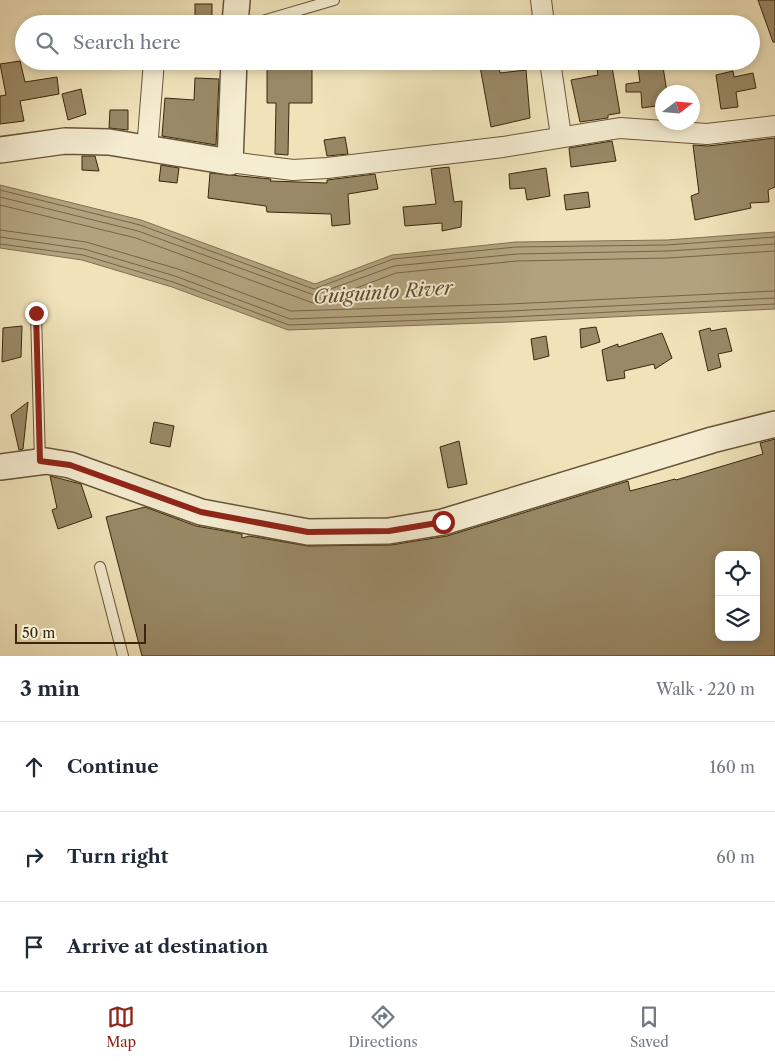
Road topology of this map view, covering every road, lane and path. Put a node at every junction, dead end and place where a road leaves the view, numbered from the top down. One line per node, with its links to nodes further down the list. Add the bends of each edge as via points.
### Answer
1 (237, 0): 4 (street)
2 (334, 0): 5 (lane)
3 (541, 0): 6 (street)
4 (235, 15)
5 (283, 15)
6 (543, 15)
7 (153, 70): 13 (street)
8 (234, 70): 14 (street)
9 (551, 70): 11 (street)
10 (775, 126): 11 (street, via 707,134 620,128)
11 (561, 136): 14 (street, via 503,147 326,168 293,170)
12 (0, 150): 13 (street, via 65,141 108,142)
13 (147, 150): 14 (street)
14 (230, 162)
15 (36, 313): 17 (lane)
16 (775, 424): 17 (street, via 443,522 389,531 308,532 201,512 70,465)
17 (40, 461): 18 (street)
18 (0, 467)
19 (100, 567): 20 (lane)
20 (123, 656)

